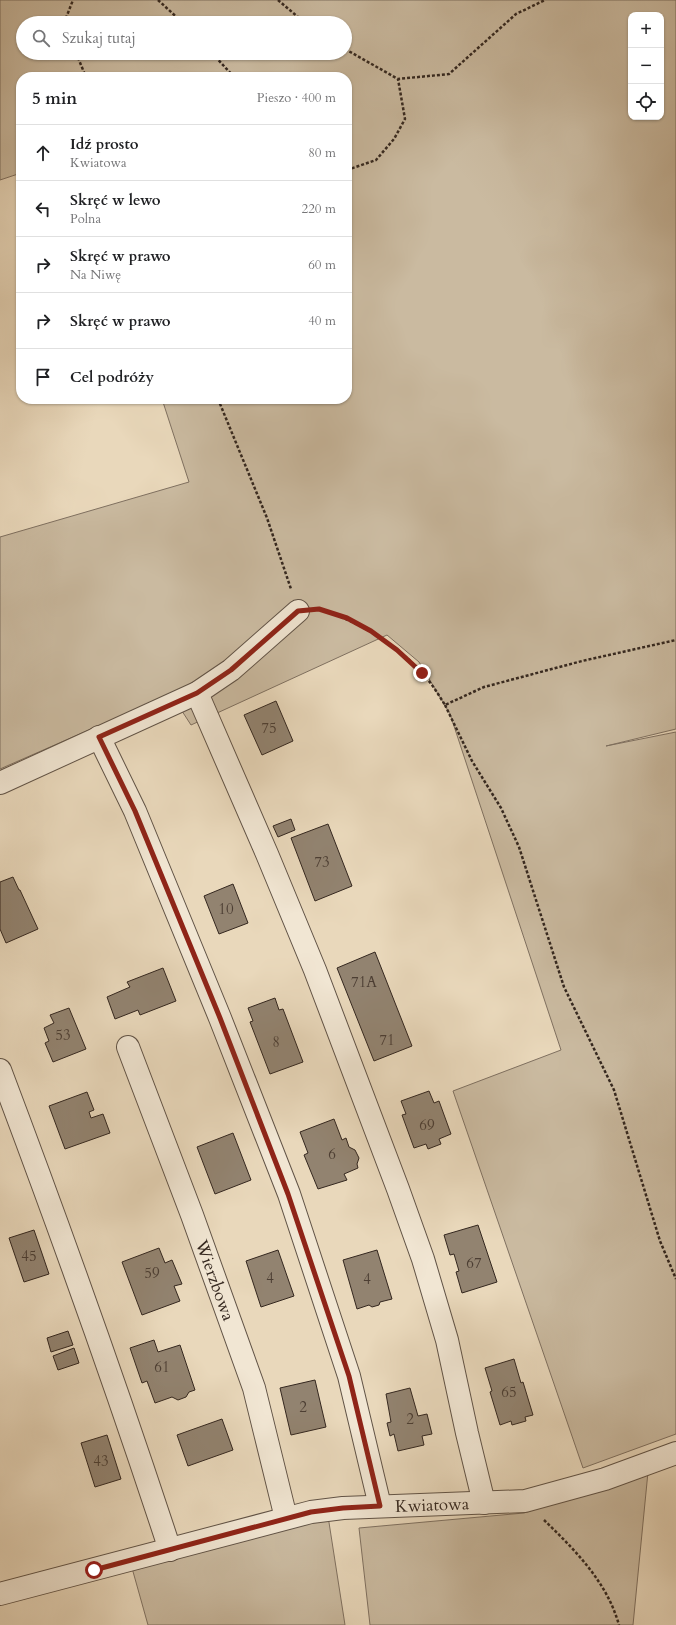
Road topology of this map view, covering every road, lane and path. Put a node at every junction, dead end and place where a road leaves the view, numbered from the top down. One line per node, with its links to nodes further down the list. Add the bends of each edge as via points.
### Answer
1 (73, 0): 5 (path)
2 (158, 0): 6 (path)
3 (278, 0): 7 (path)
4 (545, 0): 13 (path, via 516,14 449,74)
5 (67, 16)
6 (175, 16)
7 (297, 16)
8 (352, 53): 13 (path)
9 (79, 60): 11 (path)
10 (218, 60): 12 (path)
11 (84, 72)
12 (229, 72)
13 (398, 79): 14 (path, via 405,119 394,139 376,160)
14 (352, 168)
15 (220, 404): 16 (path, via 267,518)
16 (298, 611): 18 (street, via 231,670); 19 (path, via 319,609 347,618 371,631 422,673)
17 (676, 640): 19 (path, via 582,660 484,687)
18 (197, 693): 20 (street); 27 (street, via 315,970 423,1259 447,1340)
19 (445, 705): 24 (path, via 472,761 501,808 519,847 564,988 614,1090 660,1241)
20 (99, 737): 21 (street); 28 (street, via 135,811 220,1018 288,1194 349,1376)
21 (0, 783)
22 (128, 1047): 29 (street, Wierzbowa, via 254,1388)
23 (0, 1070): 30 (street, via 85,1298)
24 (676, 1279)
25 (676, 1453): 26 (street, Kwiatowa, via 605,1479)
26 (525, 1501): 27 (street, Kwiatowa); 32 (path, via 585,1562 608,1596)
27 (484, 1503): 28 (street, Kwiatowa)
28 (380, 1506): 29 (street, Kwiatowa, via 311,1512)
29 (286, 1518): 30 (street, Kwiatowa)
30 (170, 1550): 31 (street, Kwiatowa)
31 (0, 1594)
32 (620, 1625)

